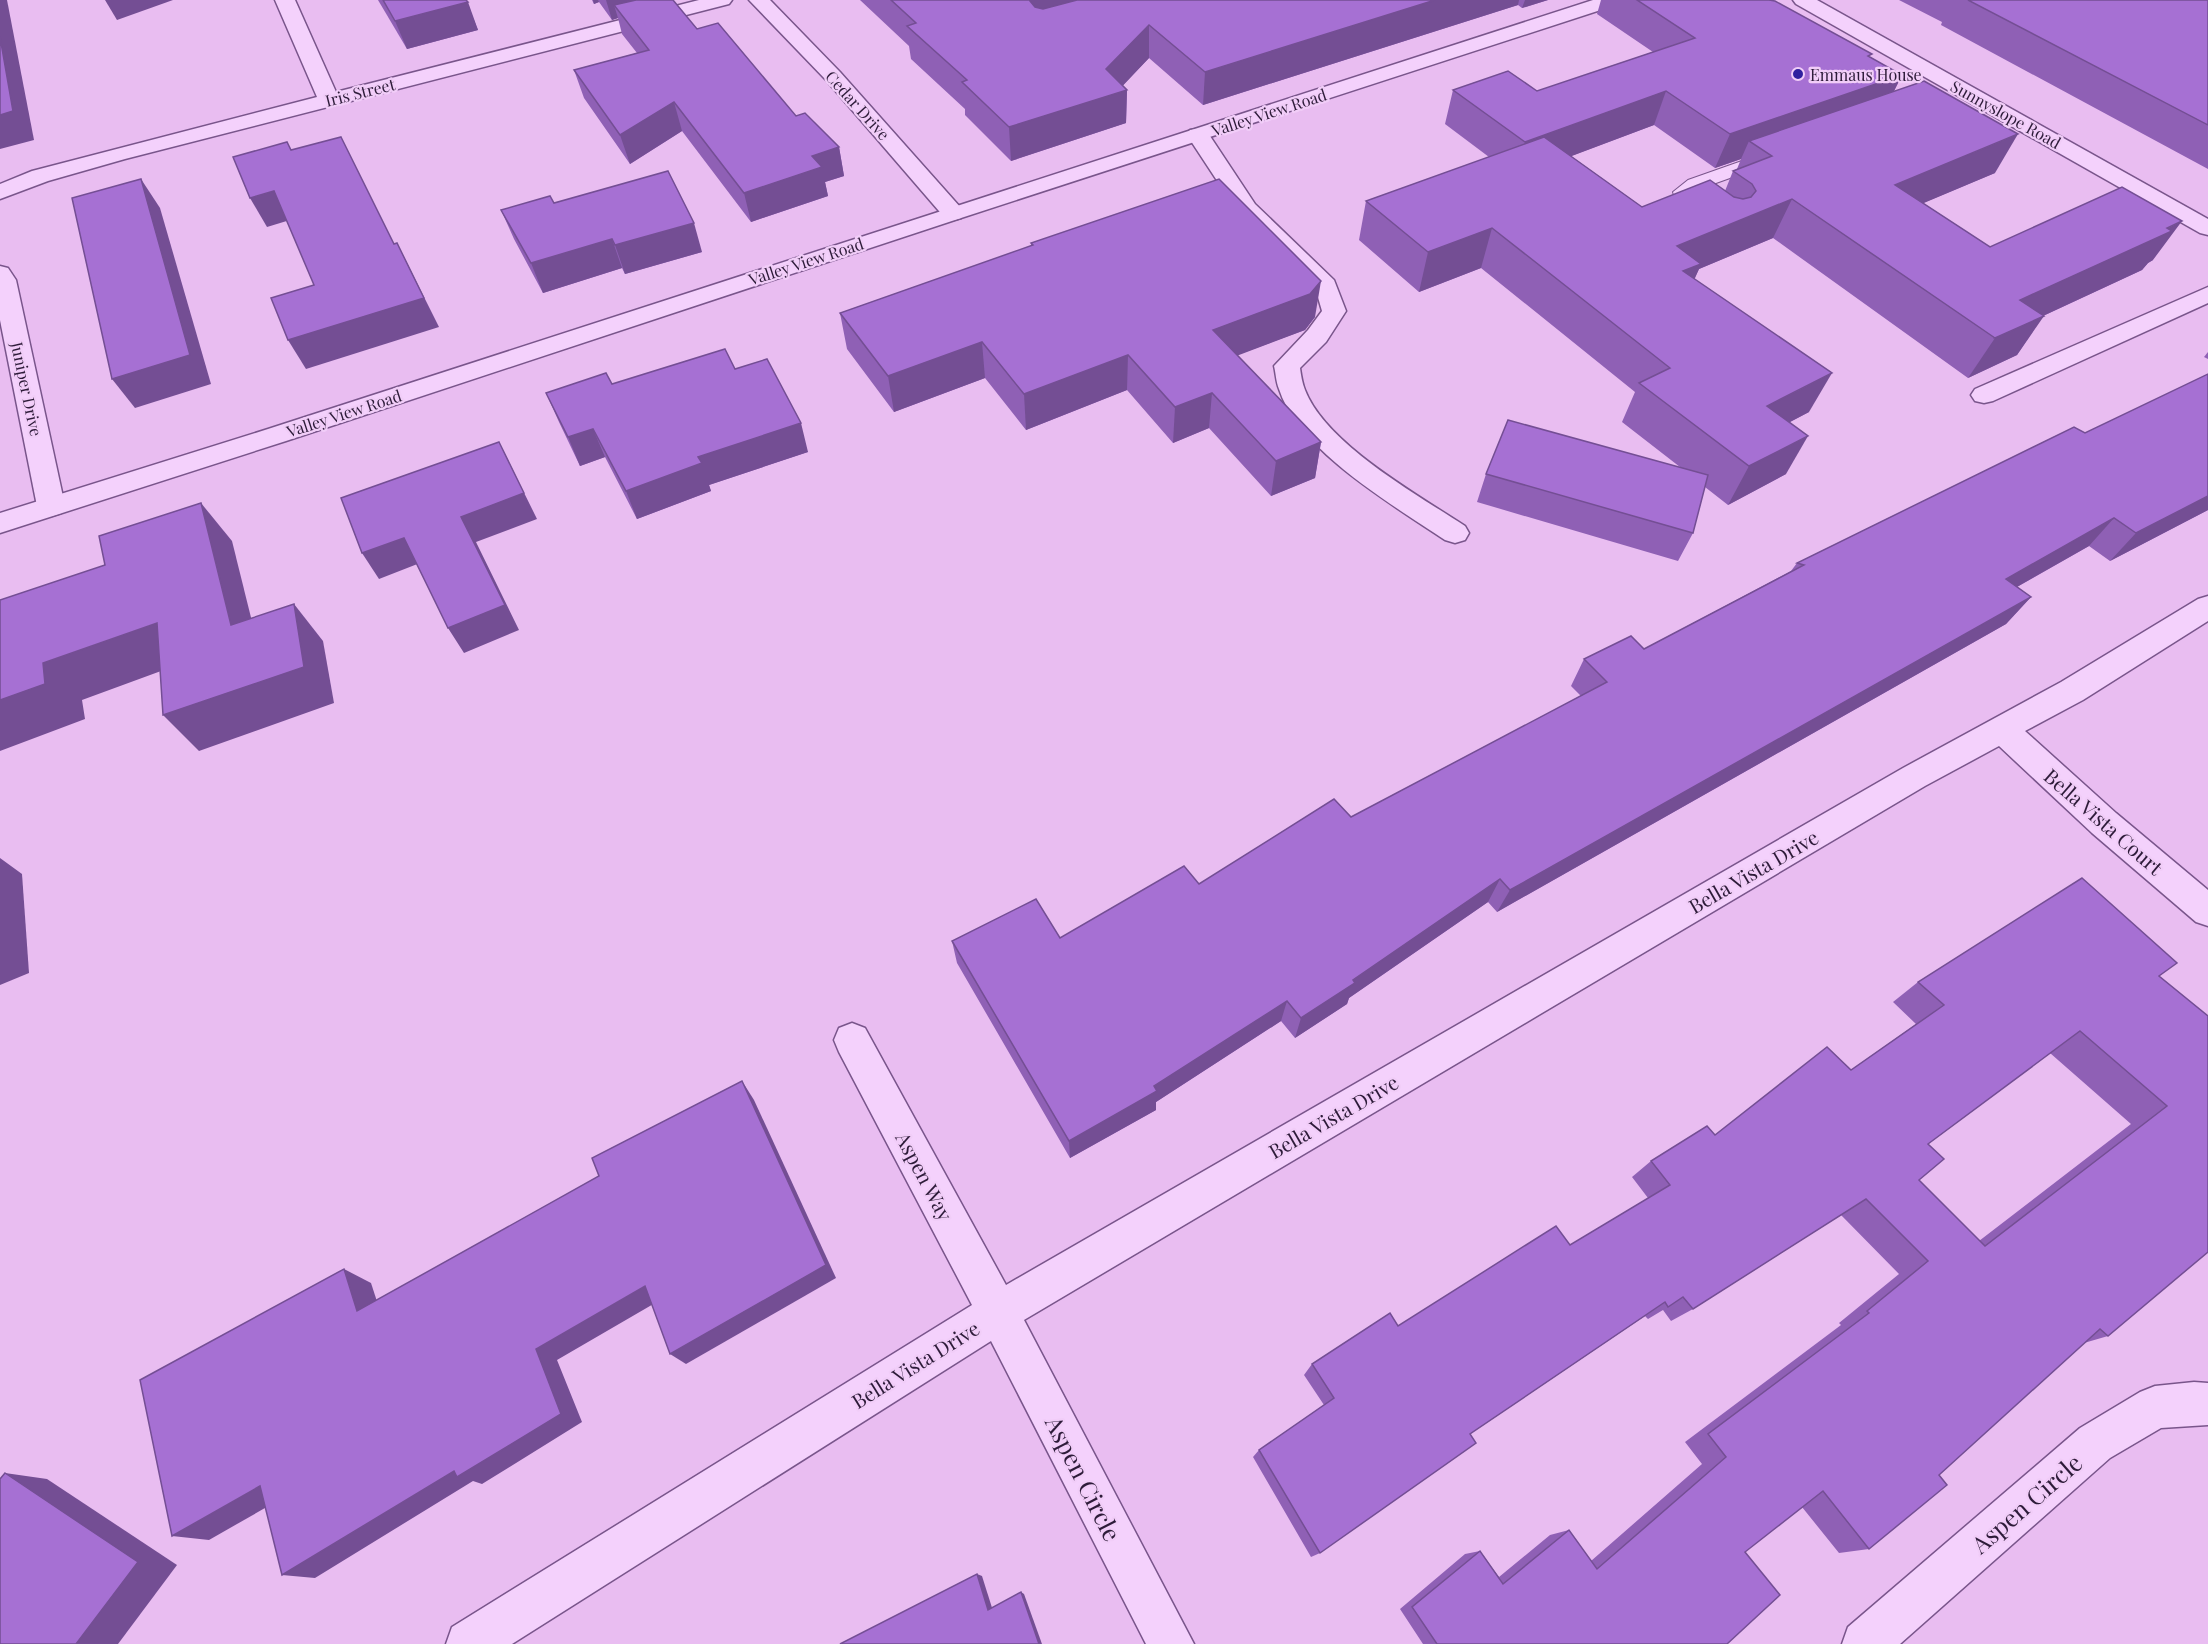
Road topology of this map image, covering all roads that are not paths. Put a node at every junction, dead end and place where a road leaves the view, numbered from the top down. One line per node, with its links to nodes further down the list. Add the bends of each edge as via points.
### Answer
1 (285, 0): 8 (street)
2 (722, 0): 8 (street, Iris Street)
3 (759, 0): 12 (street, Cedar Drive, via 833,76)
4 (1612, 0): 9 (street, Valley View Road)
5 (1803, 0): 6 (street, Sunnyslope Road)
6 (1962, 90): 7 (lane); 13 (street, Sunnyslope Road)
7 (1940, 97)
8 (329, 100): 11 (street, Iris Street, via 117,154)
9 (1198, 135): 12 (street, Valley View Road); 20 (street, via 1247,209 1326,285 1334,311 1317,336 1287,366 1292,391 1314,428 1360,468)
10 (1795, 148): 14 (lane, via 1695,183 1684,192 1686,202)
11 (0, 192)
12 (953, 213): 18 (street, Valley View Road)
13 (2208, 228)
14 (1725, 230)
15 (0, 273): 18 (street, Juniper Drive)
16 (2208, 294): 17 (street)
17 (1984, 395)
18 (51, 506): 19 (street, Valley View Road)
19 (0, 523)
20 (1455, 533)
21 (2208, 607): 22 (street, Bella Vista Drive)
22 (2002, 729): 23 (street, Bella Vista Court, via 2104,824); 25 (street, Bella Vista Drive)
23 (2208, 911)
24 (852, 1040): 25 (street, Aspen Way)
25 (998, 1312): 27 (street, Bella Vista Drive); 28 (street, Aspen Circle)
26 (2208, 1404): 29 (street, Aspen Circle, via 2155,1407 2094,1443)
27 (469, 1644)
28 (1171, 1644)
29 (1864, 1644)

